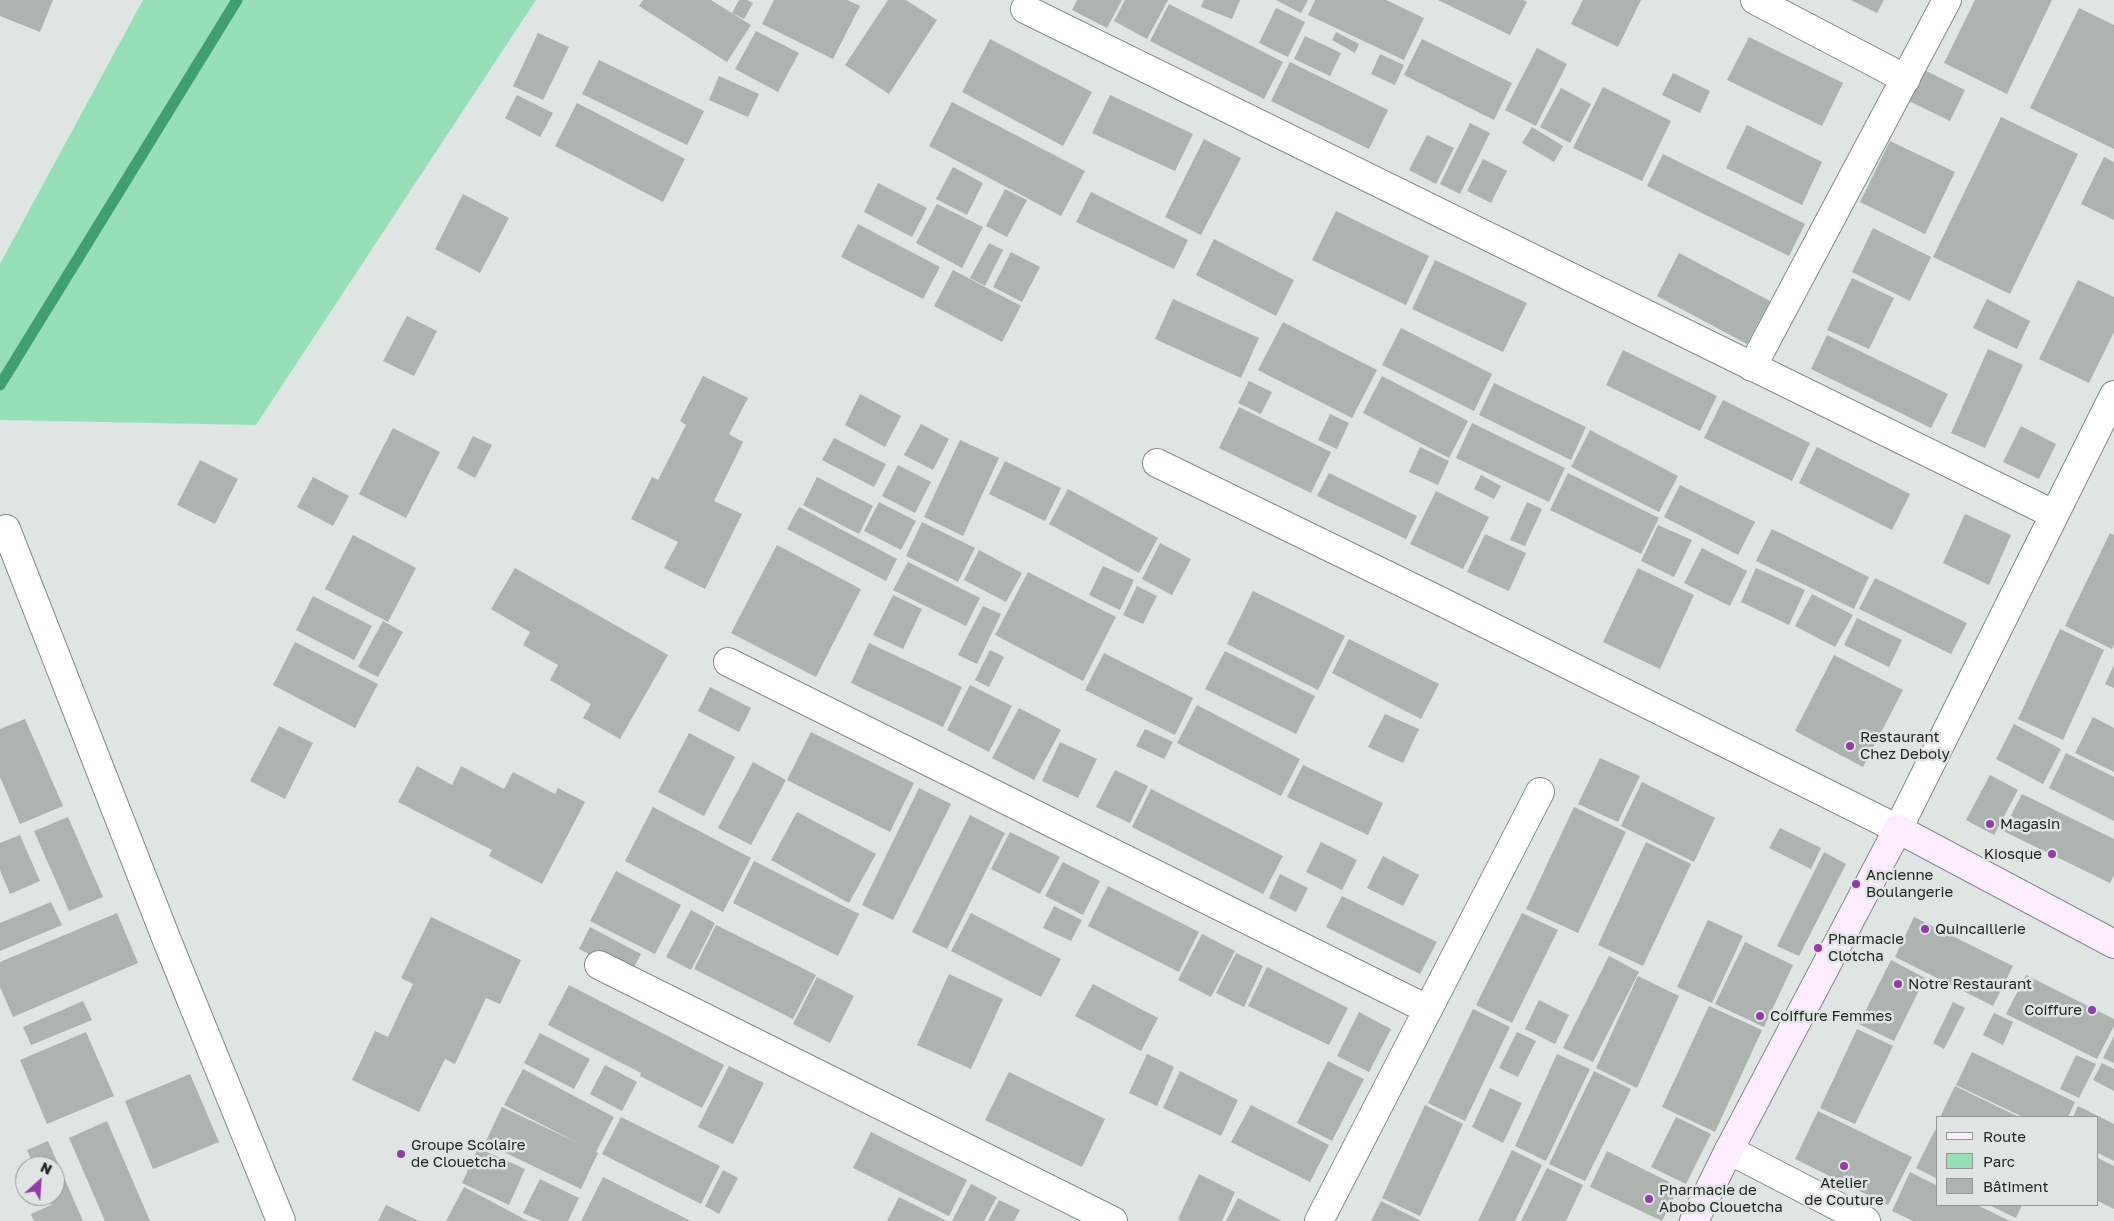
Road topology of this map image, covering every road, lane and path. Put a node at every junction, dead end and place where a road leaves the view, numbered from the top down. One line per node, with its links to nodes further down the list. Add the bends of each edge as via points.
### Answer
1 (1756, 0): 4 (street)
2 (1947, 0): 4 (street)
3 (1025, 10): 5 (street)
4 (1906, 79): 5 (street)
5 (1752, 367): 8 (street)
6 (2114, 395): 8 (street)
7 (1157, 463): 12 (street)
8 (2053, 514): 12 (street)
9 (6, 529): 17 (street)
10 (728, 662): 15 (street)
11 (1540, 792): 15 (street)
12 (1898, 829): 13 (street); 16 (street)
13 (2114, 944)
14 (599, 965): 18 (street)
15 (1427, 1009): 19 (street)
16 (1729, 1150): 20 (street); 21 (street)
17 (281, 1221)
18 (1113, 1221)
19 (1319, 1221)
20 (1694, 1221)
21 (1866, 1221)

